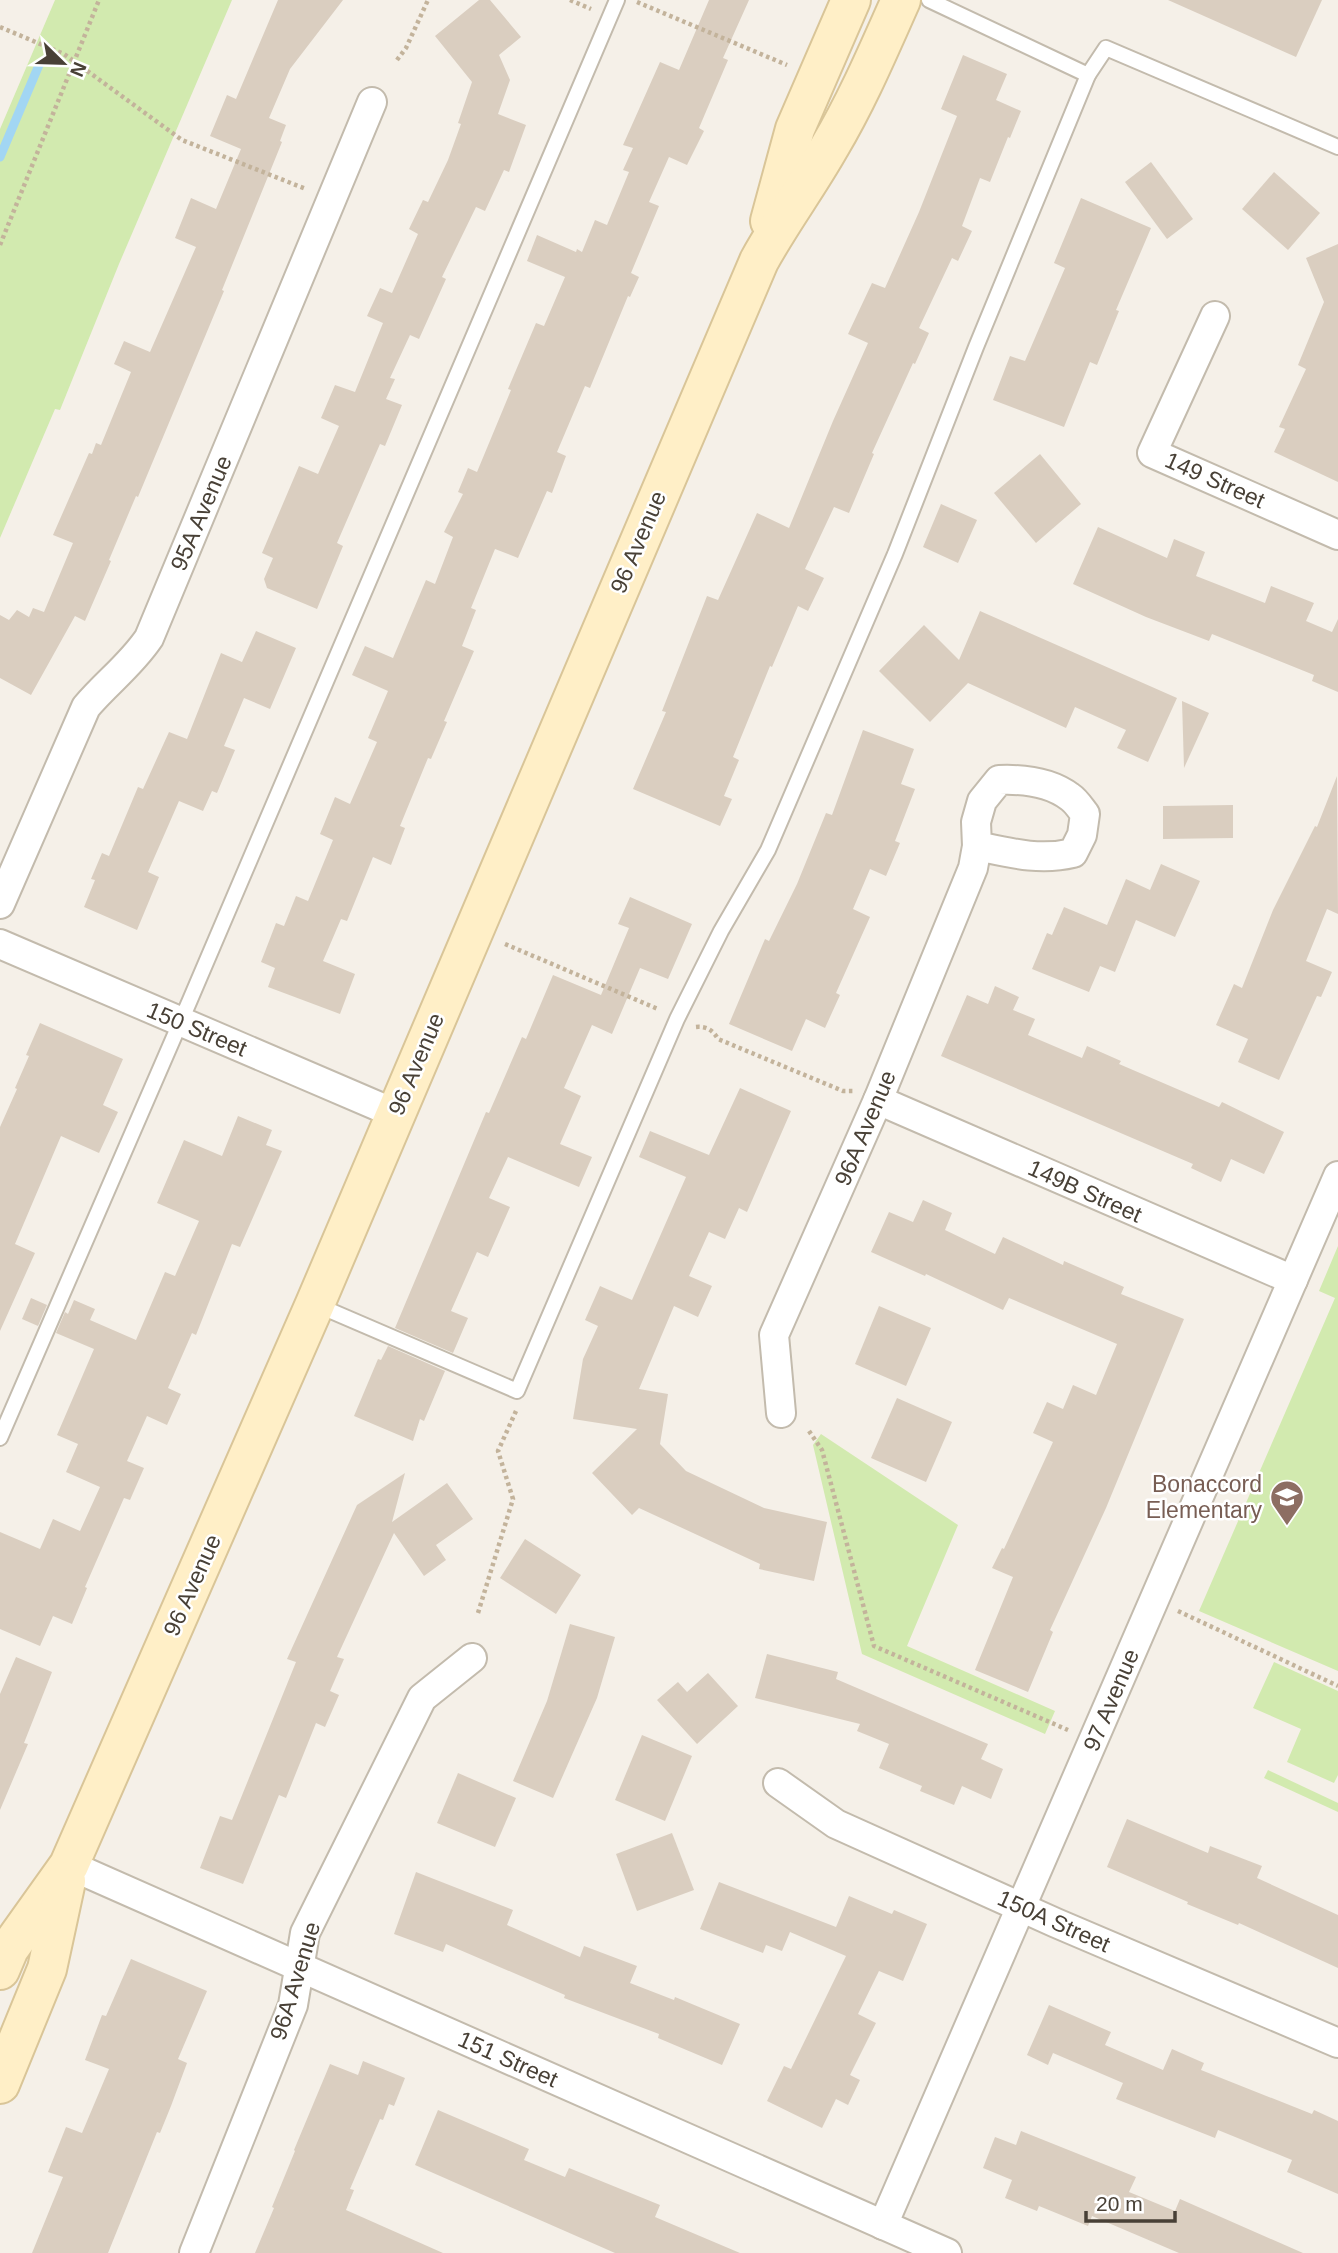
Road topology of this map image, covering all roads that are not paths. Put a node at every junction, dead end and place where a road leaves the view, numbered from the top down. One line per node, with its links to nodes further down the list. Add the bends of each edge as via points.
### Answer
1 (617, 0): 14 (lane)
2 (851, 0): 8 (main road, 96 Avenue, via 795,130)
3 (901, 0): 8 (main road, 96 Avenue, via 853,105)
4 (929, 0): 5 (lane)
5 (1088, 75): 7 (lane, via 1106,47); 19 (lane, via 895,554 768,850 677,1019 517,1391)
6 (372, 102): 12 (street, 95A Avenue, via 149,638 86,708)
7 (1338, 147)
8 (759, 261): 16 (main road, 96 Avenue)
9 (1215, 316): 10 (street, 149 Street, via 1152,453)
10 (1338, 535)
11 (977, 846): 15 (street, 96A Avenue, via 973,868)
12 (0, 904)
13 (1, 948): 14 (street, 150 Street)
14 (180, 1021): 16 (street, 150 Street); 21 (lane)
15 (867, 1096): 18 (street, 149B Street); 20 (street, 96A Avenue, via 774,1335)
16 (394, 1113): 19 (main road, 96 Avenue)
17 (1338, 1176): 18 (street, 97 Avenue)
18 (1293, 1280): 25 (street, 97 Avenue)
19 (315, 1304): 24 (main road, 96 Avenue)
20 (781, 1413)
21 (0, 1438)
22 (472, 1658): 26 (street, 96A Avenue, via 422,1698 306,1933)
23 (778, 1783): 25 (street, 150A Street, via 836,1824)
24 (69, 1865): 26 (street, 151 Street); 27 (main road, 96 Avenue, via 9,1949); 29 (main road, 96 Avenue, via 47,1969)
25 (1021, 1907): 28 (street, 150A Street); 30 (street, 97 Avenue)
26 (300, 1967): 30 (street, 151 Street); 31 (street, 96A Avenue, via 293,2005)
27 (0, 1970)
28 (1338, 2043)
29 (0, 2084)
30 (883, 2225): 32 (street, 151 Street)
31 (194, 2253)
32 (947, 2253)

